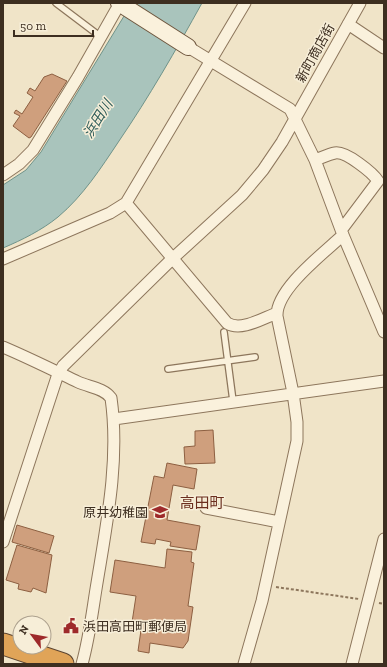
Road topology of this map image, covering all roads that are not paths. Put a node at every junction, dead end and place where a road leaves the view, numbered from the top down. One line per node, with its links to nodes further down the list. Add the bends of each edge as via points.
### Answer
1 (56, 3): 6 (lane)
2 (245, 3): 9 (street)
3 (360, 3): 5 (street, 新町商店街)
4 (120, 4): 6 (street); 7 (street)
5 (348, 24): 8 (street); 10 (street, 新町商店街)
6 (101, 37): 12 (street, via 33,150)
7 (188, 48): 9 (street)
8 (384, 48)
9 (212, 61): 10 (street, via 290,109); 14 (street)
10 (295, 118): 11 (street); 17 (street, 新町商店街, via 263,170 242,195)
11 (315, 160): 13 (street, via 342,153); 15 (street)
12 (3, 175)
13 (381, 180): 15 (street)
14 (126, 203): 16 (street, via 110,213); 17 (street)
15 (342, 232): 18 (street, via 286,290 277,305); 20 (street)
16 (3, 259)
17 (172, 259): 18 (street, via 232,326 242,326); 25 (street, 新町商店街, via 69,359)
18 (277, 313): 27 (street)
19 (224, 332): 23 (lane)
20 (384, 332)
21 (3, 347): 25 (street)
22 (255, 357): 23 (lane)
23 (228, 360): 24 (lane); 28 (lane)
24 (168, 369)
25 (59, 372): 29 (street, via 109,395); 31 (street)
26 (384, 381): 27 (street)
27 (293, 393): 28 (street); 32 (street, via 297,441)
28 (233, 401): 29 (street)
29 (114, 419): 38 (street, via 111,484)
30 (206, 508): 32 (street)
31 (7, 519): 34 (street)
32 (279, 522): 39 (street)
33 (384, 539): 40 (street)
34 (3, 542)
35 (3, 644): 36 (highway)
36 (35, 660): 37 (highway)
37 (63, 664)
38 (82, 664)
39 (244, 664)
40 (352, 664)

